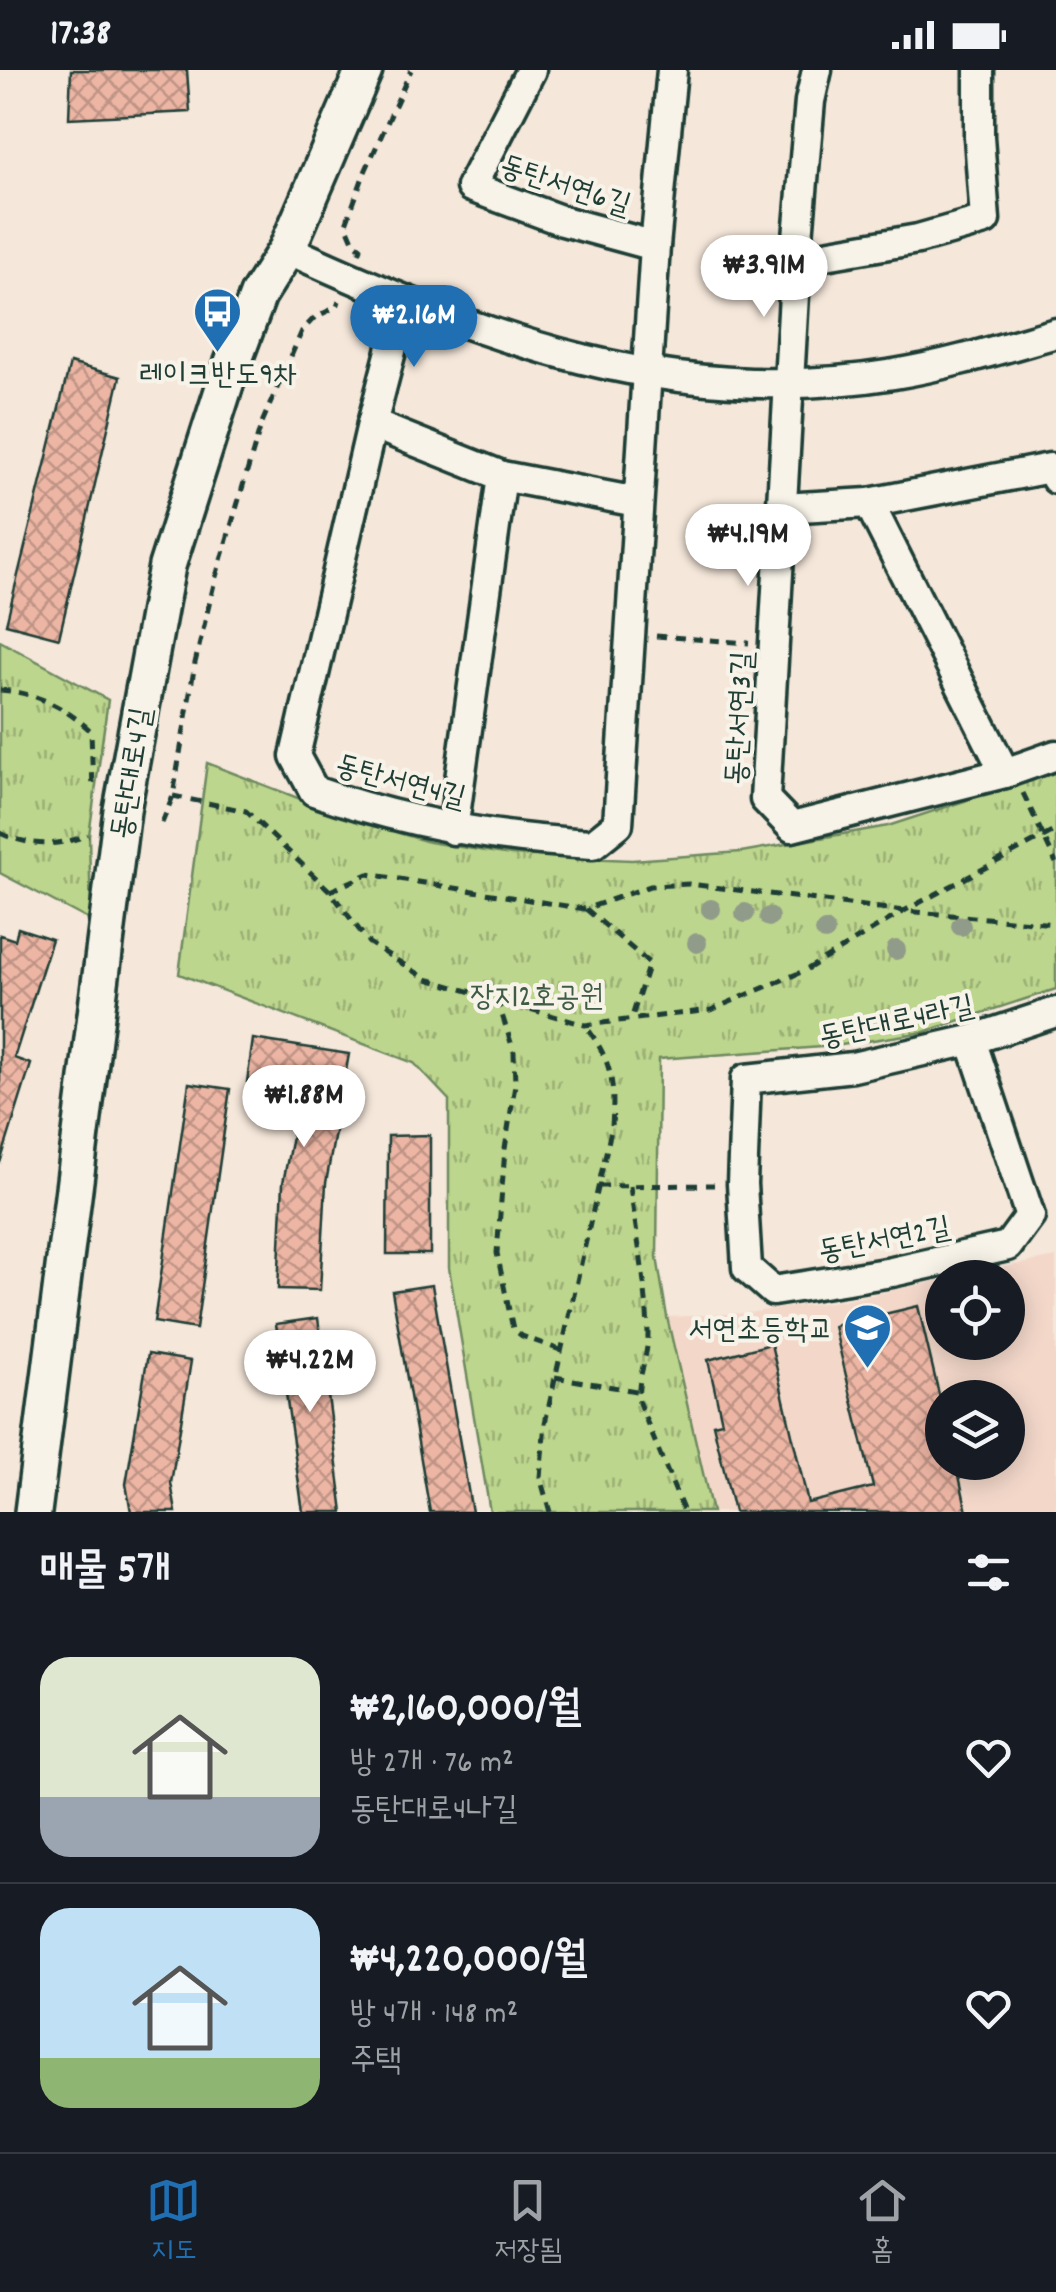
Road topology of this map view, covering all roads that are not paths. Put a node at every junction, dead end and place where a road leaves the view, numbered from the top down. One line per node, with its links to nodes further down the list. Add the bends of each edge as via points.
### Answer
1 (364, 70): 7 (street, 동탄대로4길)
2 (531, 70): 6 (street, 동탄서연6길, via 472,188)
3 (672, 70): 6 (street, 동탄서연6길)
4 (817, 70): 8 (street, 동탄서연3길)
5 (979, 70): 8 (street, via 984,220)
6 (655, 246): 11 (street, 동탄서연4길)
7 (287, 249): 9 (street); 25 (street, 동탄대로4길, via 258,295 168,566 122,810)
8 (796, 260): 12 (street, 동탄서연3길)
9 (404, 301): 11 (street, via 519,344); 13 (street, 동탄서연4길)
10 (1056, 332): 12 (street, via 894,374)
11 (644, 373): 12 (street); 16 (street, 동탄서연4길)
12 (789, 383): 18 (street, 동탄서연3길)
13 (372, 424): 14 (street); 21 (street, 동탄서연4길, via 295,756 314,791)
14 (502, 476): 16 (street); 21 (street)
15 (1056, 479): 17 (street, via 1050,468)
16 (637, 502): 21 (street, 동탄서연4길, via 618,824 593,844)
17 (869, 503): 18 (street); 20 (street)
18 (782, 508): 20 (street, 동탄서연3길, via 766,799 792,827)
19 (1056, 755): 20 (street, 동탄서연3길)
20 (1005, 773)
21 (452, 830)
22 (1056, 1012): 23 (street, 동탄대로4라길)
23 (971, 1040): 24 (street, 동탄대로4라길, via 853,1067); 24 (street, 동탄서연2길, via 1030,1216 1008,1246 892,1272 773,1291 747,1268)
24 (746, 1078)
25 (33, 1512)

